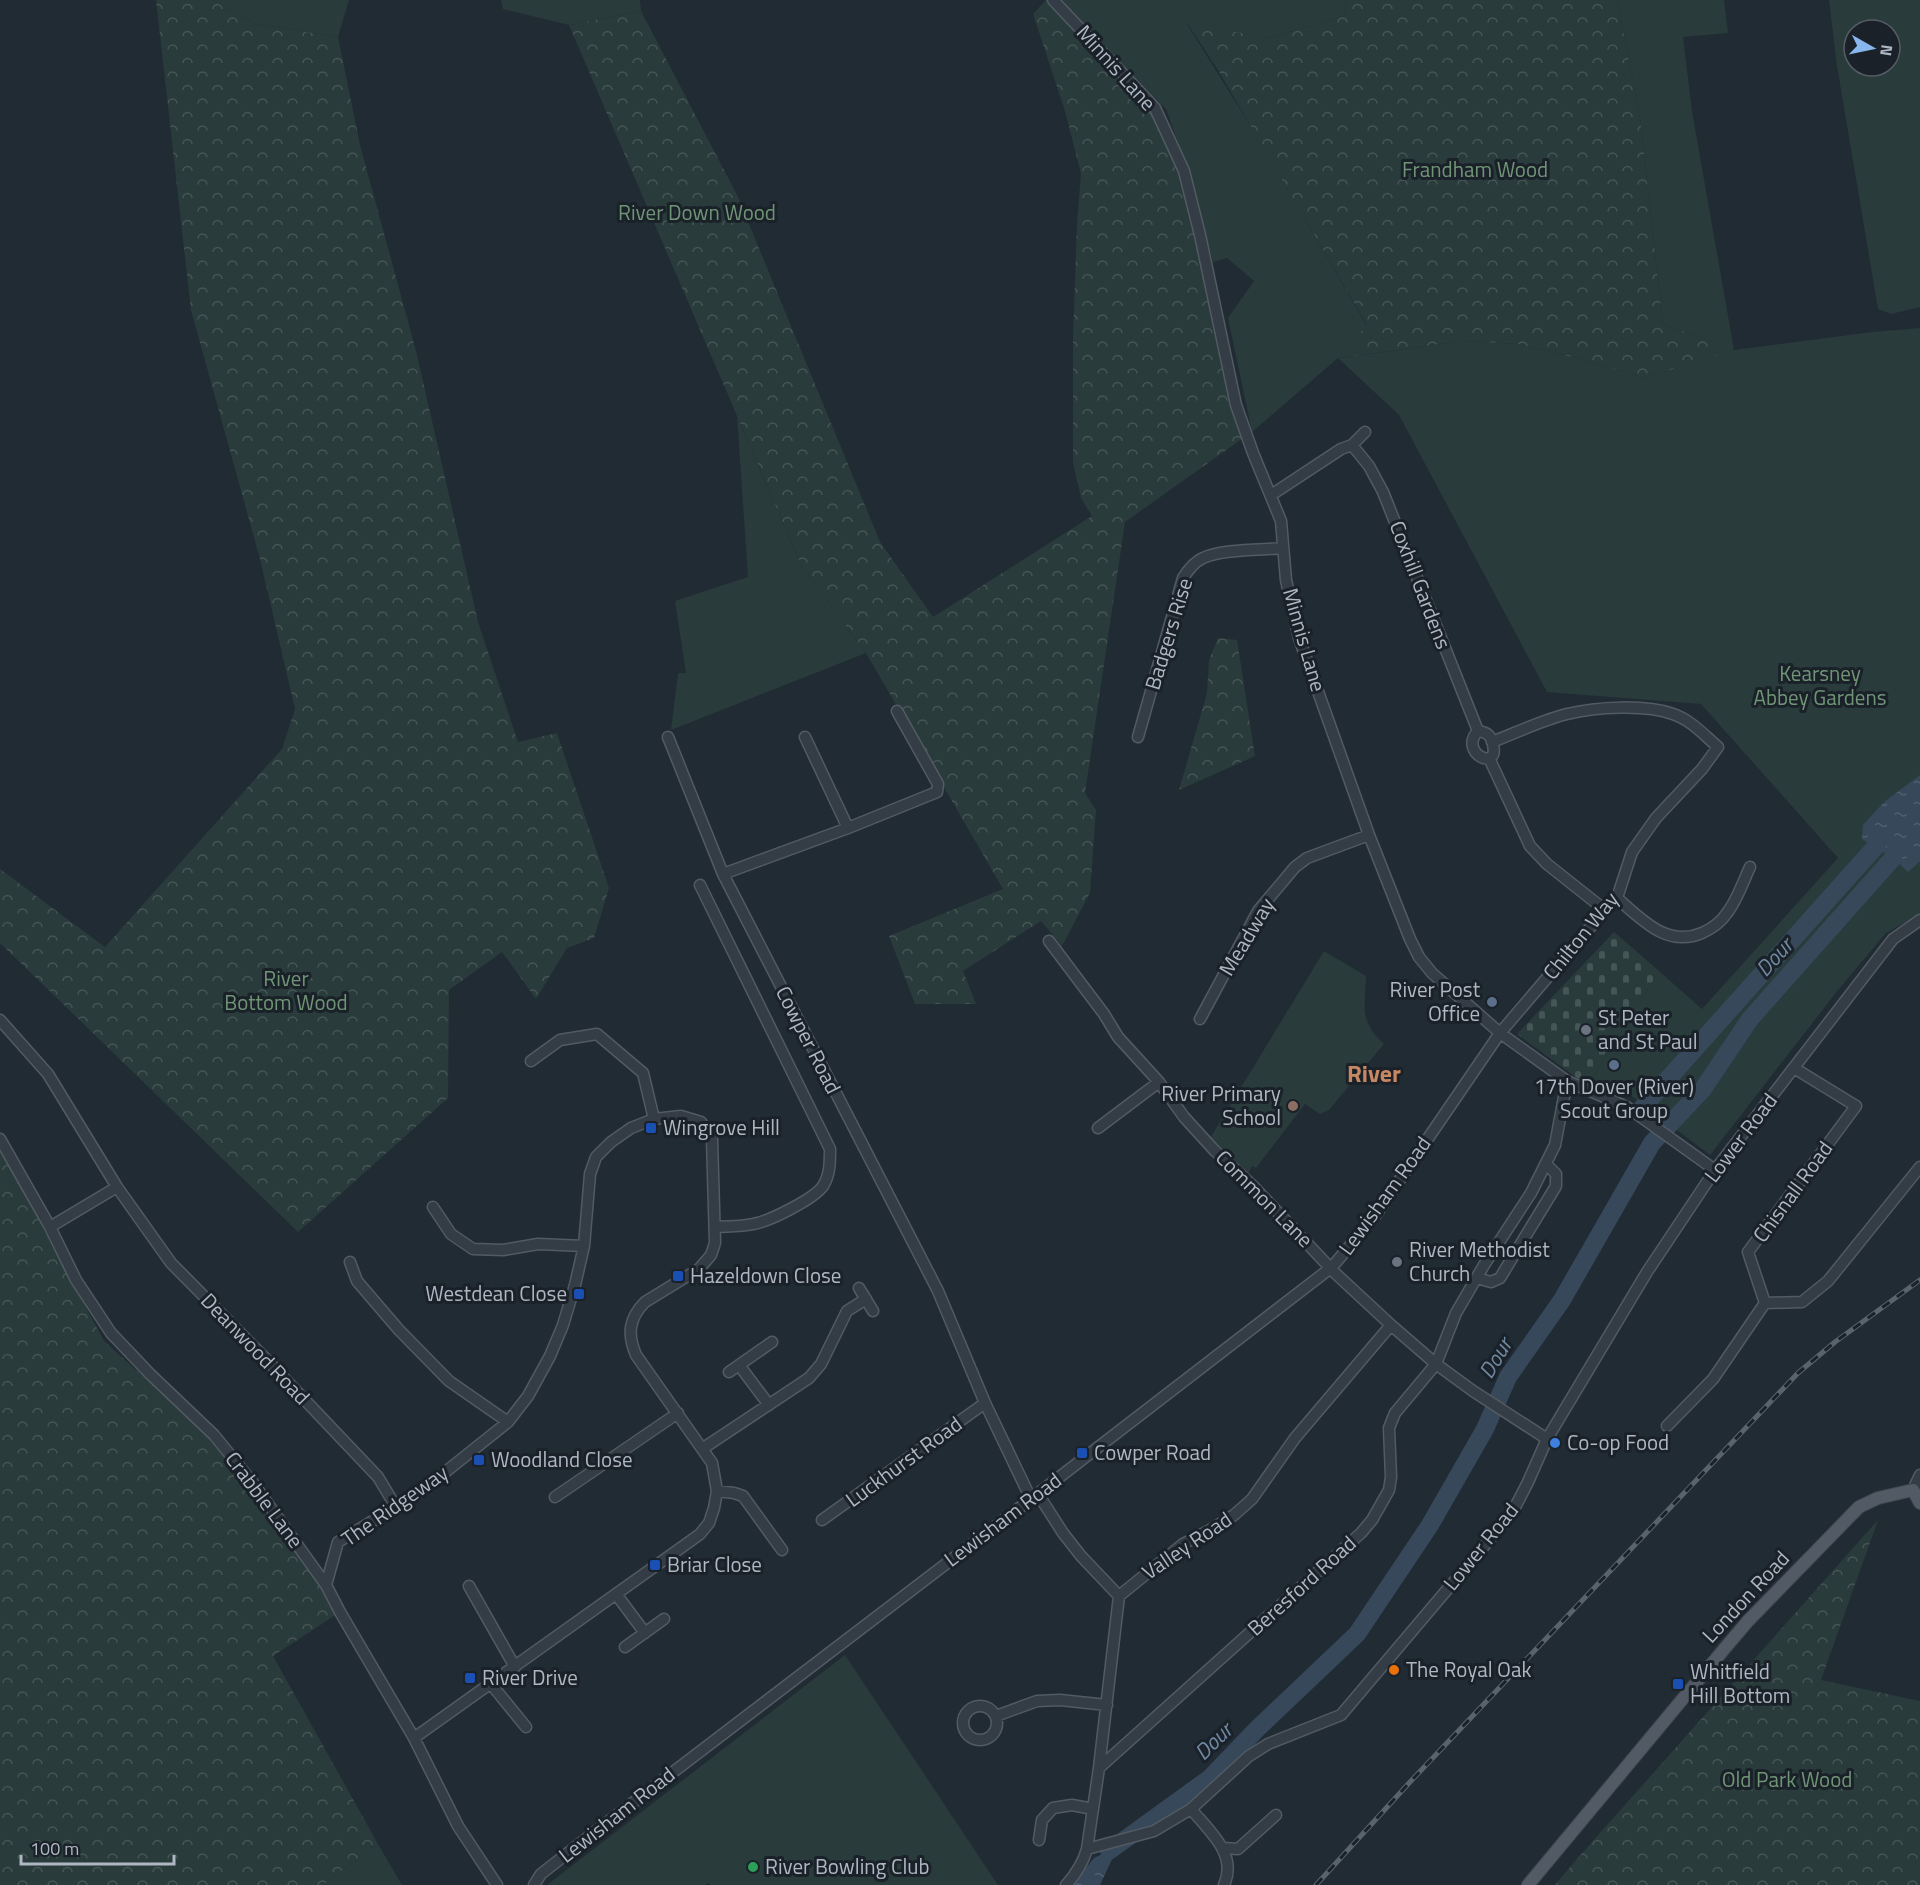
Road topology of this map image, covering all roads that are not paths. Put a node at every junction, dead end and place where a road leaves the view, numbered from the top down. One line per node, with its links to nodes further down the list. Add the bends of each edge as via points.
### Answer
1 (1053, 0): 4 (street, Minnis Lane, via 1155,108 1184,171 1236,405)
2 (1365, 432): 3 (street)
3 (1352, 445): 4 (street); 7 (street, Coxhill Gardens, via 1383,492)
4 (1271, 495): 5 (street, Minnis Lane, via 1281,521)
5 (1283, 548): 10 (street, Badgers Rise, via 1213,554 1188,570 1146,726); 14 (street, Minnis Lane, via 1299,638)
6 (897, 711): 13 (street, via 938,789)
7 (1478, 731): 11 (street, via 1485,732); 12 (street, Coxhill Gardens, via 1472,741 1475,750 1478,756)
8 (668, 737): 16 (street, Cowper Road)
9 (806, 737): 13 (street)
10 (1138, 737)
11 (1492, 742): 12 (street, via 1494,750); 18 (street, Chilton Way, via 1566,714 1613,708 1673,714 1694,725 1718,747 1632,852)
12 (1489, 759): 19 (street, Coxhill Gardens, via 1530,846)
13 (848, 828): 16 (street)
14 (1370, 836): 22 (street, Meadway, via 1307,858 1295,867 1258,911); 24 (street, Minnis Lane, via 1419,957)
15 (1750, 867): 18 (street, via 1727,914 1712,928 1696,935 1663,934)
16 (723, 874): 52 (street, Cowper Road, via 938,1291)
17 (700, 885): 38 (street, via 830,1149 829,1170 813,1196 756,1224)
18 (1617, 898): 19 (street, Chilton Way)
19 (1605, 910): 24 (street, Chilton Way)
20 (1920, 920): 26 (street, Lower Road, via 1893,939)
21 (1049, 941): 28 (street, Common Lane, via 1118,1037)
22 (1200, 1019)
23 (0, 1020): 35 (street, Deanwood Road, via 48,1074)
24 (1500, 1033): 27 (street, Minnis Lane); 41 (street, Lewisham Road, via 1375,1216)
25 (531, 1061): 29 (street, via 560,1040 597,1034 643,1073)
26 (1794, 1068): 34 (street, Lower Road); 45 (street, Chisnall Road, via 1856,1106 1748,1252)
27 (1567, 1081): 32 (street, Beresford Road, via 1555,1145); 34 (street, Minnis Lane, via 1627,1107)
28 (1159, 1083): 30 (street); 41 (street, Common Lane, via 1215,1151)
29 (654, 1119): 38 (street, The Ridgeway, via 681,1116 700,1122 712,1139); 39 (street, The Ridgeway, via 631,1128 596,1156 590,1174)
30 (1098, 1128)
31 (0, 1139): 37 (street, Crabble Lane)
32 (1545, 1164): 42 (street, Beresford Road); 42 (street, via 1556,1174 1551,1195 1500,1278 1491,1282)
33 (1920, 1167): 45 (street, via 1828,1281 1802,1302)
34 (1715, 1170): 57 (street, Lower Road, via 1647,1272)
35 (117, 1187): 37 (street); 65 (street, Deanwood Road, via 171,1263 378,1477)
36 (432, 1207): 39 (street, via 451,1234 473,1249 503,1250 538,1244)
37 (50, 1227): 68 (street, Crabble Lane, via 76,1280 111,1333 214,1435)
38 (715, 1227): 54 (street, via 715,1243 706,1263 645,1302 632,1320 630,1331 636,1355)
39 (584, 1246): 55 (street, The Ridgeway, via 550,1356)
40 (350, 1262): 55 (street, via 357,1281 399,1330 450,1381)
41 (1332, 1267): 47 (street, Common Lane); 63 (street, Lewisham Road)
42 (1477, 1278): 49 (street, Beresford Road, via 1456,1313)
43 (859, 1288): 44 (street)
44 (866, 1299): 46 (street); 53 (street, via 847,1311 821,1364 809,1378)
45 (1765, 1303): 56 (street, via 1713,1379)
46 (873, 1311)
47 (1391, 1325): 49 (street, Common Lane); 71 (street, Valley Road, via 1295,1438 1251,1499 1234,1515 1184,1544)
48 (772, 1342): 50 (street)
49 (1436, 1364): 57 (street, Common Lane); 81 (street, Beresford Road, via 1395,1413 1389,1428 1389,1490 1372,1520)
50 (739, 1365): 51 (street); 53 (street)
51 (729, 1372)
52 (986, 1404): 63 (street, Cowper Road); 66 (street, Luckhurst Road)
53 (769, 1405): 58 (street)
54 (678, 1413): 58 (street); 62 (street)
55 (508, 1422): 65 (street, The Ridgeway)
56 (1667, 1426)
57 (1547, 1439): 83 (street, Lower Road, via 1512,1513 1341,1715 1268,1744 1249,1756)
58 (702, 1449): 61 (street, via 711,1463)
59 (1920, 1475): 60 (street)
60 (1913, 1490): 64 (main road); 92 (main road, London Road, via 1859,1507 1802,1565 1725,1648)
61 (717, 1491): 67 (street, via 743,1496); 70 (street, via 709,1523 700,1534)
62 (555, 1497)
63 (1034, 1497): 71 (street, Cowper Road); 89 (street, Lewisham Road, via 592,1834 541,1874)
64 (1920, 1503)
65 (396, 1507): 68 (street, The Ridgeway, via 338,1542)
66 (822, 1520)
67 (782, 1550)
68 (326, 1585): 80 (street, Crabble Lane)
69 (468, 1586): 75 (street)
70 (616, 1594): 73 (street); 75 (street)
71 (1119, 1596): 77 (street)
72 (664, 1619): 73 (street)
73 (645, 1633): 74 (street)
74 (625, 1647)
75 (515, 1667): 76 (street)
76 (491, 1684): 79 (street); 80 (street)
77 (1107, 1705): 78 (street, via 1037,1701); 81 (street)
78 (996, 1716)
79 (526, 1727)
80 (414, 1738): 88 (street, Crabble Lane, via 458,1826)
81 (1099, 1768): 82 (street)
82 (1093, 1809): 85 (street, via 1072,1805 1053,1808 1042,1820); 87 (street)
83 (1191, 1809): 86 (street); 87 (street, Lower Road, via 1154,1831)
84 (1276, 1815): 86 (street, via 1238,1849)
85 (1039, 1840)
86 (1224, 1848): 91 (street, via 1229,1867)
87 (1087, 1849): 90 (street, via 1076,1874)
88 (497, 1885)
89 (534, 1885)
90 (1066, 1885)
91 (1224, 1885)
92 (1528, 1885)

